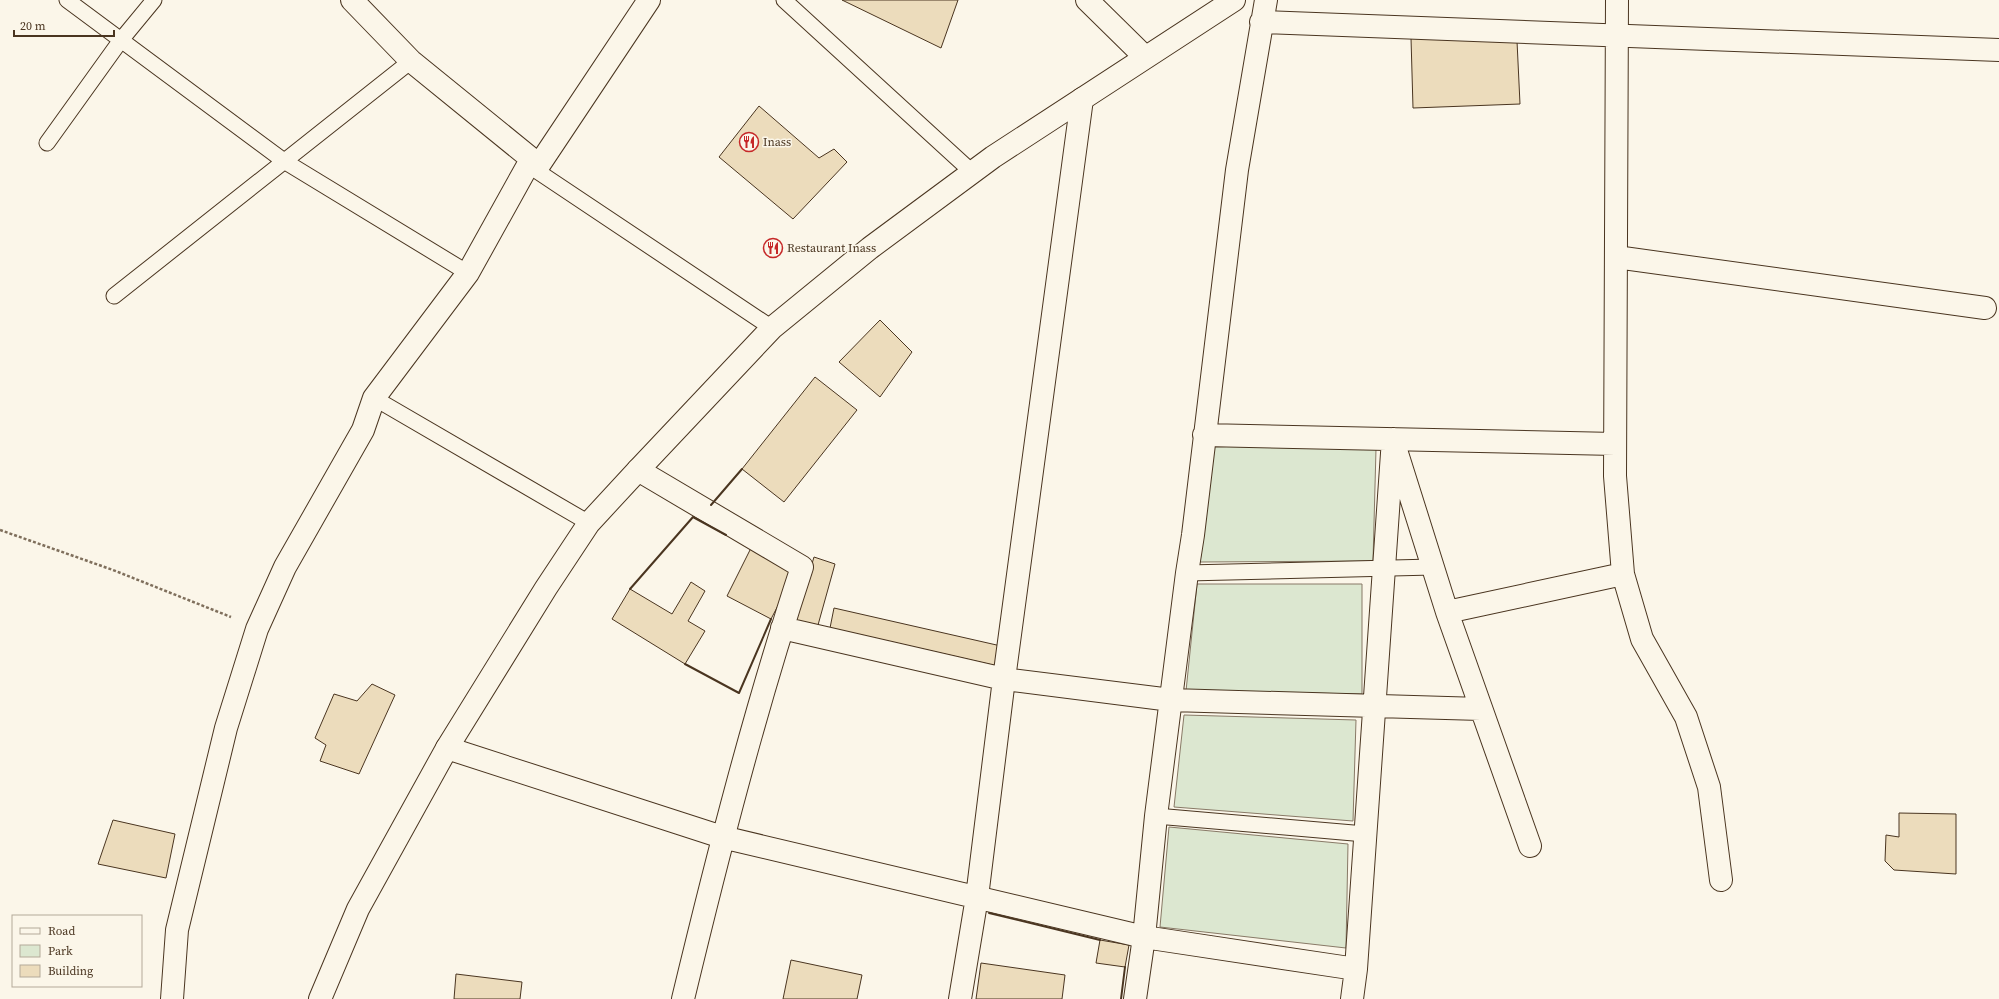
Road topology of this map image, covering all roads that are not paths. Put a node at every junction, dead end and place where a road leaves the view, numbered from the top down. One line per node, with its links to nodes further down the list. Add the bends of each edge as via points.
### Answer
1 (67, 0): 12 (lane)
2 (154, 0): 12 (lane)
3 (352, 0): 15 (street)
4 (649, 0): 19 (street)
5 (784, 0): 20 (lane)
6 (1087, 0): 14 (street)
7 (1234, 0): 14 (street)
8 (1266, 0): 10 (street)
9 (1617, 0): 11 (street)
10 (1261, 22): 11 (street); 27 (street, via 1237,170)
11 (1617, 36): 13 (street); 21 (street)
12 (121, 40): 17 (lane); 18 (lane)
13 (1999, 50)
14 (1145, 57): 16 (street)
15 (411, 61): 18 (lane); 19 (street)
16 (1082, 98): 20 (street); 38 (street)
17 (48, 143)
18 (284, 161): 22 (lane); 23 (lane)
19 (534, 165): 22 (street); 25 (lane)
20 (972, 172): 25 (street, via 870,248)
21 (1616, 257): 24 (street); 29 (street)
22 (468, 273): 26 (street)
23 (114, 296)
24 (1985, 308)
25 (772, 328): 30 (street)
26 (374, 398): 31 (lane); 51 (street, via 363,430 285,567 257,629 226,728 177,930)
27 (1204, 435): 28 (street); 34 (street)
28 (1393, 439): 29 (street); 32 (street); 33 (street)
29 (1615, 444): 35 (street)
30 (638, 470): 31 (street); 37 (street, via 802,567)
31 (589, 524): 42 (street, via 546,588)
32 (1433, 567): 33 (lane); 36 (street)
33 (1383, 569): 34 (lane); 40 (street)
34 (1187, 573): 39 (street)
35 (1622, 574): 36 (street); 47 (street, via 1642,639 1686,717 1709,787)
36 (1447, 612): 41 (street)
37 (782, 628): 38 (street); 45 (street)
38 (1004, 679): 39 (street); 48 (street)
39 (1171, 700): 40 (street); 43 (street)
40 (1374, 706): 41 (street); 44 (street)
41 (1481, 710): 46 (street)
42 (447, 748): 45 (street); 52 (street, via 358,909)
43 (1156, 816): 44 (lane); 49 (street)
44 (1365, 834): 50 (street)
45 (722, 837): 48 (street); 53 (street)
46 (1530, 846)
47 (1721, 880)
48 (977, 897): 49 (street); 54 (street)
49 (1144, 937): 50 (street); 55 (street)
50 (1356, 968): 56 (street)
51 (172, 999)
52 (320, 999)
53 (683, 999)
54 (960, 999)
55 (1136, 999)
56 (1352, 999)

